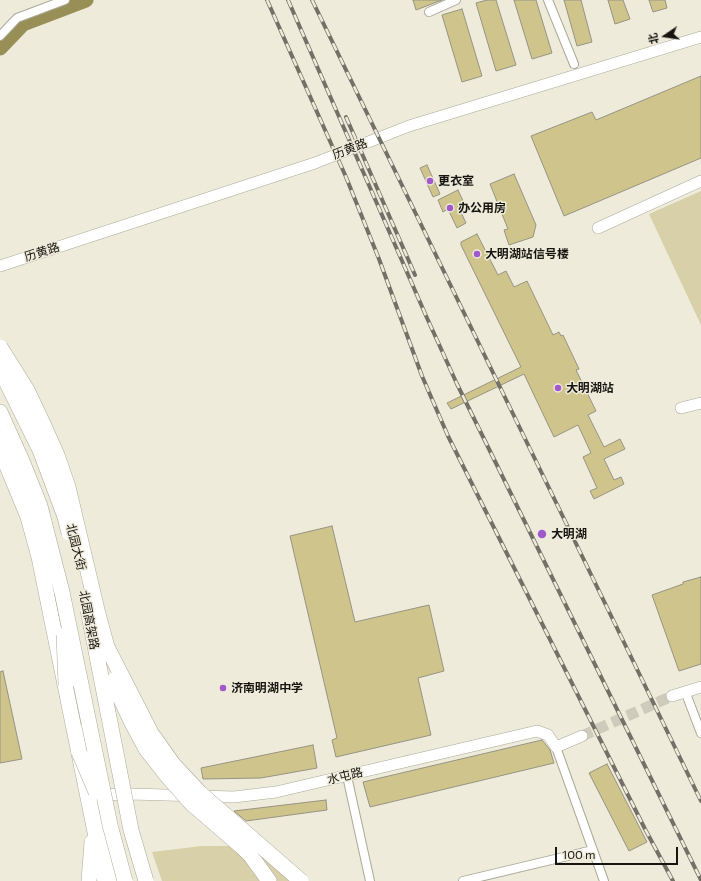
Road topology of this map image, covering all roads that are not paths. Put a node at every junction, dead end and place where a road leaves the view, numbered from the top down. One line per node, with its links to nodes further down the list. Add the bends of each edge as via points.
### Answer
1 (65, 0): 5 (street, via 17,18)
2 (456, 0): 4 (street)
3 (548, 0): 7 (street)
4 (429, 12)
5 (0, 36)
6 (701, 37): 10 (street, 历黄路, via 409,126 314,163)
7 (574, 64)
8 (701, 181): 9 (street)
9 (598, 228)
10 (0, 266)
11 (0, 347): 15 (highway, bridge)
12 (0, 357): 15 (highway, bridge)
13 (0, 364): 34 (main road, 北园大街, via 32,422 66,508)
14 (0, 369): 22 (highway, 北园高架路, bridge, via 40,450)
15 (27, 390): 19 (highway, bridge)
16 (701, 402): 17 (street)
17 (680, 408)
18 (0, 412): 23 (highway, 北园高架路, via 40,506)
19 (44, 426): 22 (highway, bridge); 24 (highway, bridge, via 68,487)
20 (0, 430): 35 (main road, via 34,512 46,552)
21 (0, 449): 25 (highway, bridge, via 28,517)
22 (65, 517): 43 (highway, 北园高架路, bridge, via 84,593 131,830)
23 (62, 592): 25 (highway, bridge); 36 (highway, 北园高架路, bridge)
24 (107, 648): 45 (highway, bridge, via 118,692 146,749 191,803 246,851); 46 (highway, bridge, via 151,733 173,764 200,793)
25 (66, 685): 32 (highway)
26 (701, 686): 27 (street)
27 (685, 691): 28 (street); 29 (street)
28 (672, 696)
29 (701, 733)
30 (582, 736): 31 (street)
31 (556, 747): 33 (street, 水屯路, via 548,735 537,731); 38 (street)
32 (80, 752): 36 (highway, bridge); 37 (highway, bridge)
33 (347, 776): 34 (street, 水屯路, via 276,792 234,797); 47 (street)
34 (131, 794): 35 (street, 水屯路); 44 (main road, 北园大街)
35 (95, 796): 41 (main road)
36 (110, 825): 42 (highway, 北园高架路, bridge)
37 (93, 827): 39 (highway); 40 (highway)
38 (593, 850): 48 (street); 49 (street)
39 (89, 881)
40 (105, 881)
41 (116, 881)
42 (125, 881)
43 (146, 881)
44 (152, 881)
45 (269, 881)
46 (300, 881)
47 (370, 881)
48 (463, 881)
49 (604, 881)

